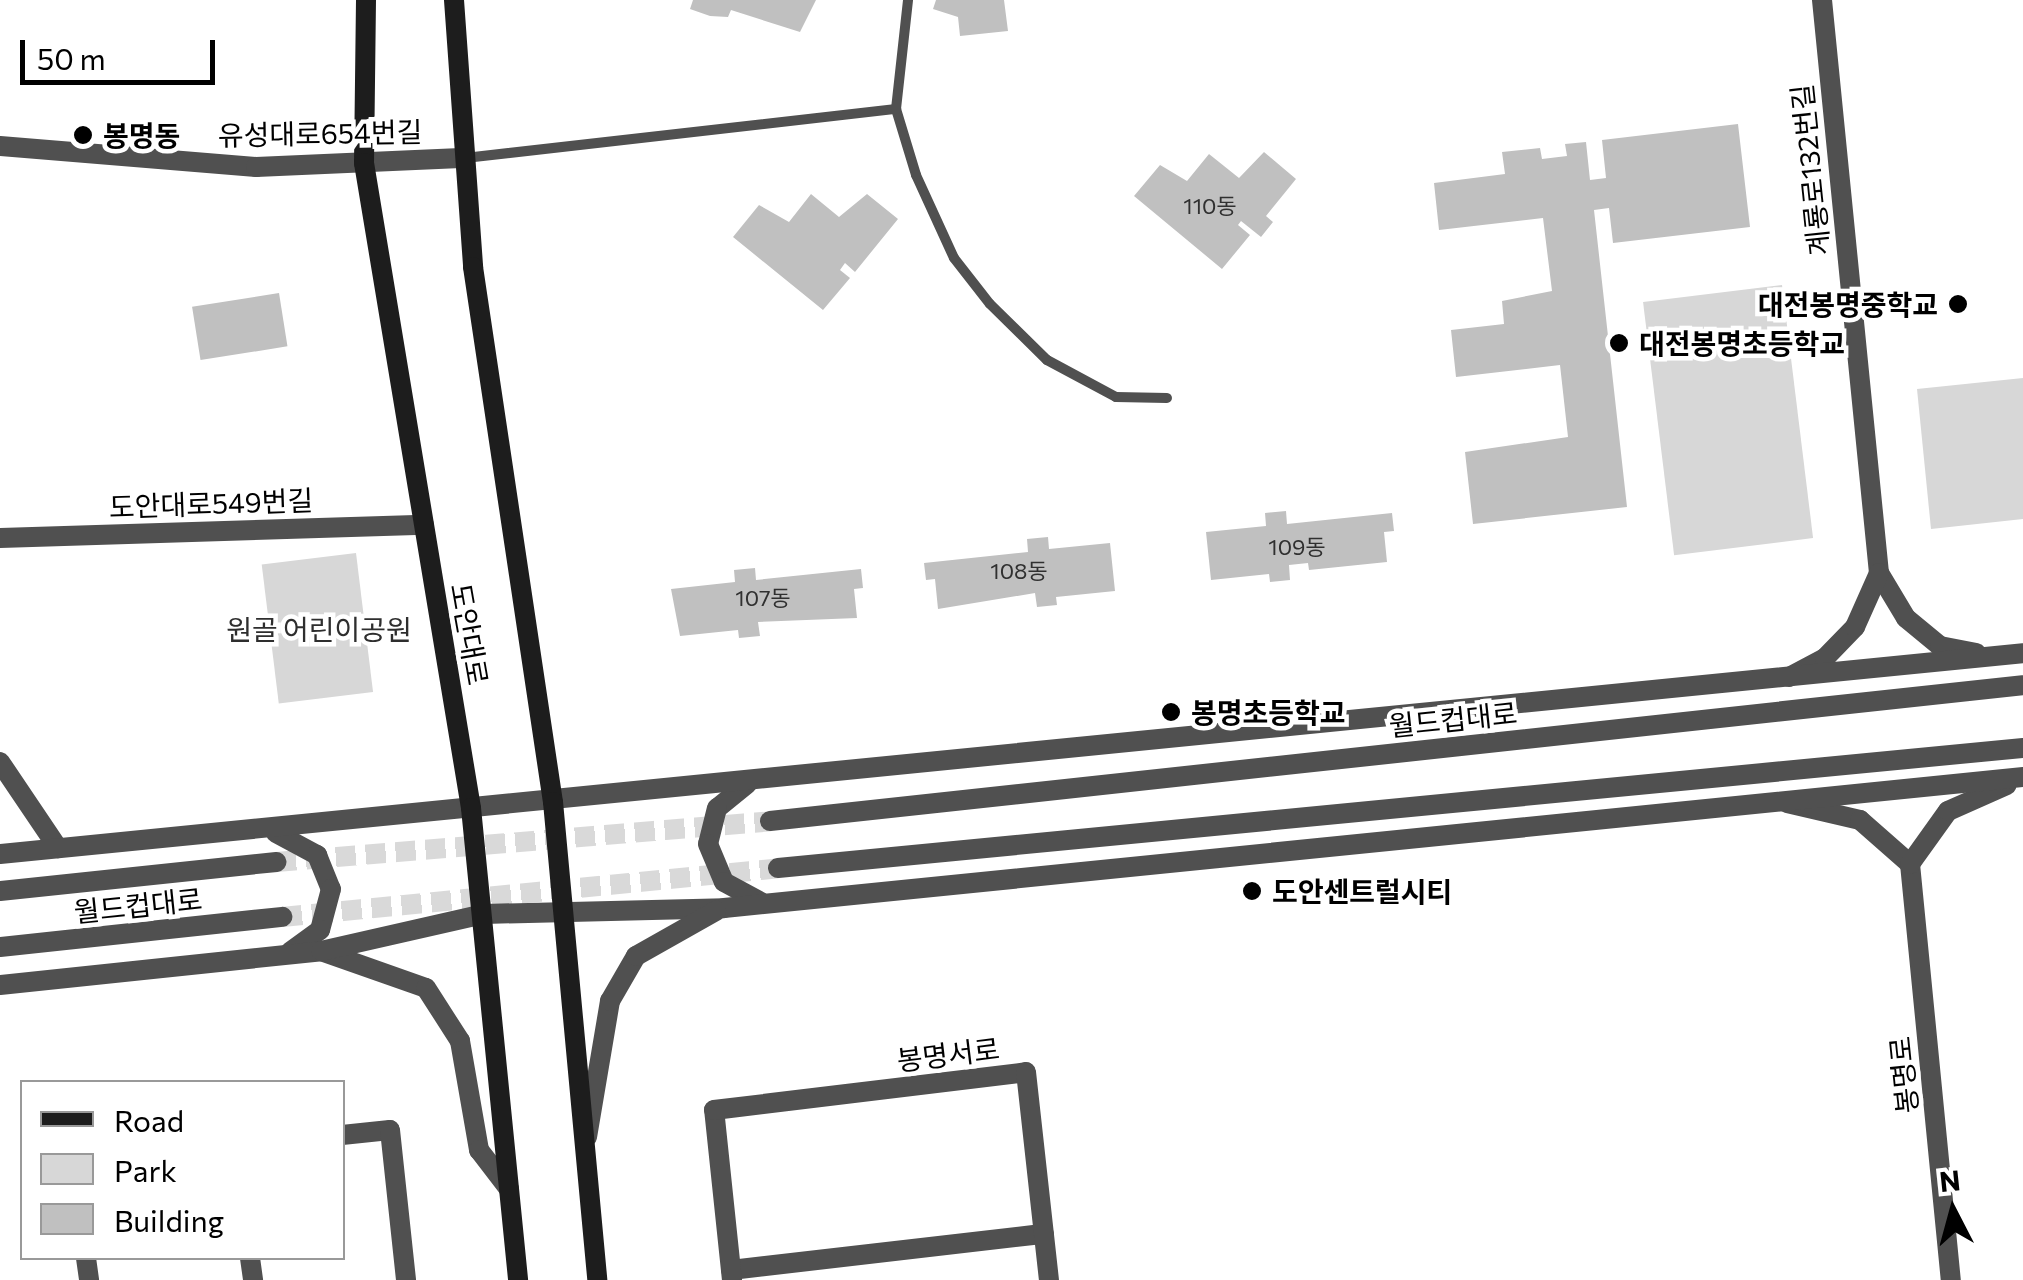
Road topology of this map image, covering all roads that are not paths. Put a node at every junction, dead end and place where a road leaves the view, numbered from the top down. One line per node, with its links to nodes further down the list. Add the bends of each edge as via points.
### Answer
1 (366, 0): 8 (main road, 도안대로)
2 (454, 0): 7 (main road, 도안대로)
3 (908, 0): 5 (lane)
4 (1822, 0): 12 (street, 계룡로132번길)
5 (896, 109): 7 (lane); 9 (lane, via 916,176 954,258 990,304 1048,360 1116,397)
6 (0, 146): 8 (street, 유성대로654번길, via 256,167)
7 (461, 158): 8 (street, 유성대로654번길); 22 (main road, 도안대로)
8 (364, 162): 10 (main road, 도안대로)
9 (1167, 398)
10 (424, 526): 11 (street, 도안대로549번길); 23 (main road, 도안대로)
11 (0, 538)
12 (1879, 573): 14 (street, via 1906,618 1940,646); 15 (street, via 1856,627 1825,658)
13 (2023, 653): 14 (street)
14 (1994, 656): 15 (street)
15 (1779, 682): 20 (street)
16 (2023, 685): 24 (street, 월드컵대로)
17 (2023, 748): 30 (street)
18 (0, 762): 26 (street)
19 (2022, 778): 21 (street); 29 (street, via 1948,811)
20 (763, 779): 22 (street); 32 (street, via 745,784 718,808 708,844 713,864 741,896)
21 (1770, 798): 29 (street, via 1860,820); 32 (street)
22 (553, 802): 23 (street); 33 (main road, 도안대로)
23 (471, 808): 25 (street); 35 (main road, 도안대로)
24 (770, 821)
25 (264, 831): 26 (street); 39 (street, via 308,846 332,889 320,930)
26 (58, 848): 27 (street)
27 (0, 854)
28 (276, 862): 31 (street, 월드컵대로)
29 (1910, 864): 50 (street, 봉명로)
30 (778, 868)
31 (0, 891)
32 (782, 902): 34 (street)
33 (563, 907): 34 (street); 35 (street); 42 (main road, 도안대로)
34 (724, 908): 42 (street, via 636,956 610,1002)
35 (484, 914): 38 (street); 43 (main road, 도안대로)
36 (282, 917): 37 (street, 월드컵대로)
37 (0, 947)
38 (321, 951): 39 (street); 43 (street, via 426,988 460,1041 479,1150)
39 (279, 956): 40 (street)
40 (0, 985)
41 (345, 1135): 46 (street, via 390,1130)
42 (583, 1168): 48 (main road, 도안대로)
43 (509, 1189): 47 (main road, 도안대로)
44 (1044, 1234): 45 (street); 45 (street, 봉명서로, via 1026,1072 714,1110); 49 (street, 봉명서로)
45 (732, 1275)
46 (406, 1280)
47 (518, 1280)
48 (597, 1280)
49 (1049, 1280)
50 (1951, 1280)

